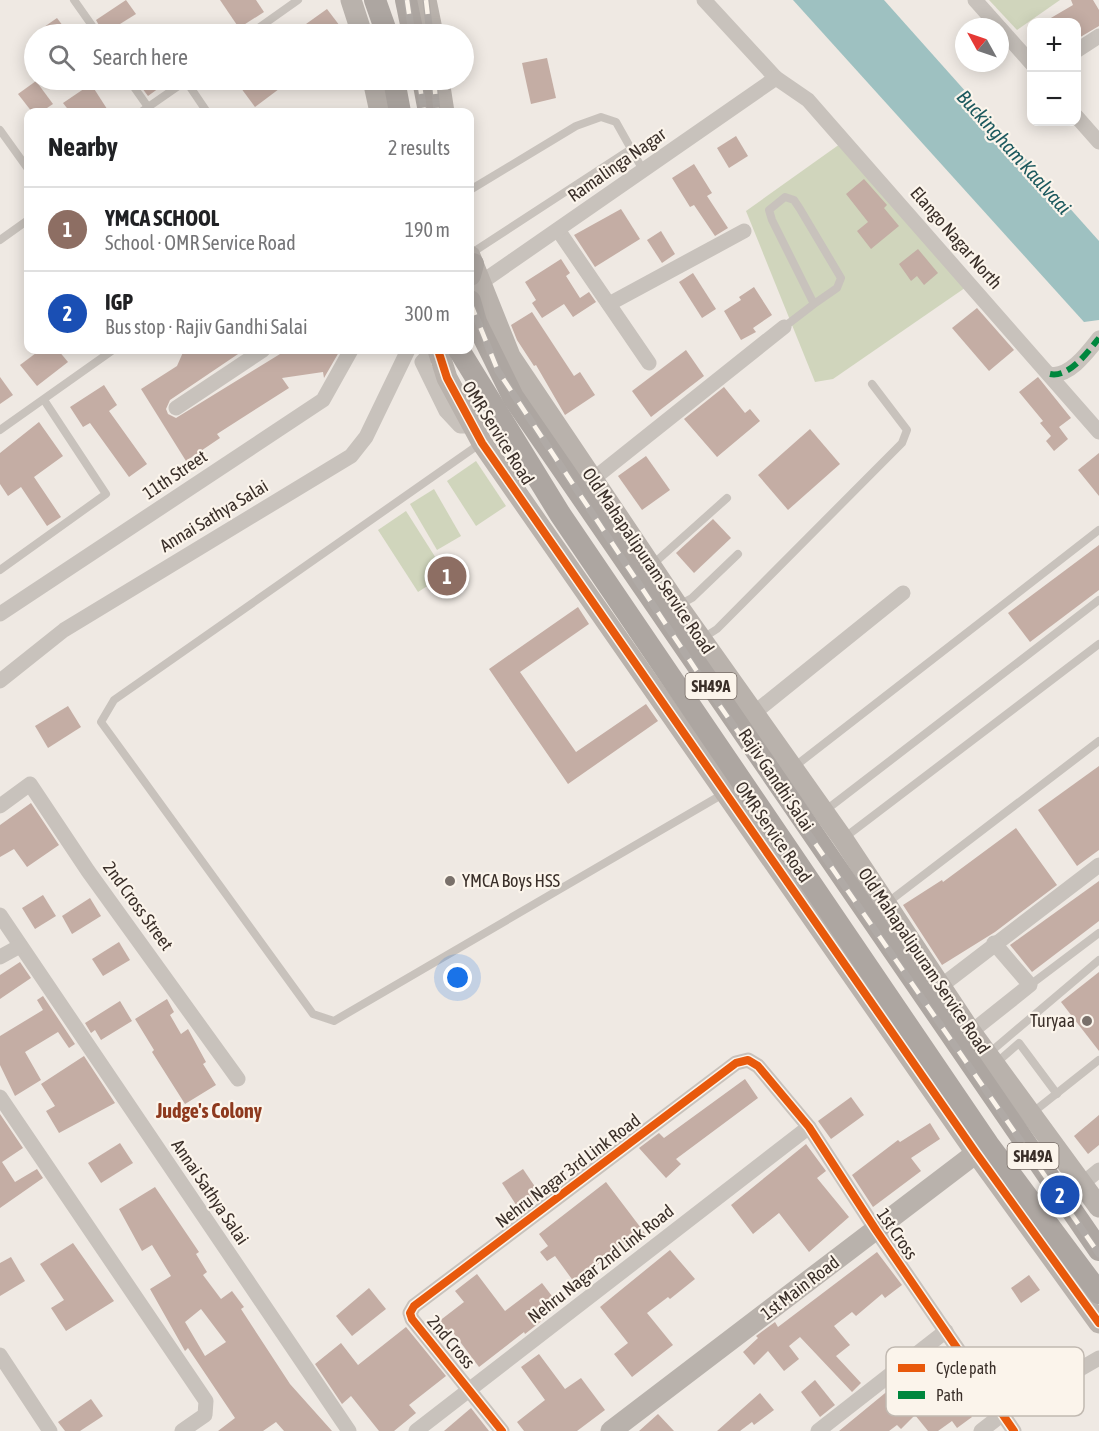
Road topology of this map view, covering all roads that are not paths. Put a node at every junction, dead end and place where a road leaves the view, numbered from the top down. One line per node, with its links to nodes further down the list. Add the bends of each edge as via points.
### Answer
1 (74, 0): 10 (lane)
2 (298, 0): 11 (lane)
3 (351, 0): 12 (street)
4 (375, 0): 13 (main road)
5 (406, 0): 14 (main road)
6 (426, 0): 15 (street)
7 (704, 0): 20 (street, Elango Nagar North)
8 (975, 0): 9 (street)
9 (992, 18)
10 (91, 24)
11 (264, 24)
12 (359, 24)
13 (383, 24)
14 (411, 24)
15 (431, 24)
16 (1099, 36): 18 (street)
17 (1009, 37): 19 (street)
18 (1081, 48)
19 (1027, 58)
20 (776, 78): 40 (street, Ramalinga Nagar); 62 (street, Elango Nagar North, via 822,116)
21 (134, 90): 28 (lane)
22 (172, 90): 29 (lane)
23 (193, 90): 30 (lane)
24 (375, 90): 31 (street)
25 (396, 90): 32 (main road)
26 (425, 90): 33 (main road)
27 (441, 90): 34 (street)
28 (143, 108)
29 (147, 108)
30 (204, 108)
31 (379, 108)
32 (399, 108)
33 (428, 108)
34 (443, 108)
35 (1081, 121): 37 (street)
36 (0, 130): 39 (lane)
37 (1099, 142)
38 (632, 149): 40 (lane); 41 (lane, via 616,122 601,117 590,119); 46 (lane)
39 (24, 163)
40 (643, 170): 43 (street, Ramalinga Nagar)
41 (474, 188)
42 (24, 223): 45 (lane)
43 (558, 230): 47 (street, Ramalinga Nagar); 50 (street)
44 (744, 231): 50 (street)
45 (0, 240)
46 (474, 270)
47 (474, 271)
48 (474, 276): 69 (street, Old Mahapalipuram Service Road, via 510,356)
49 (474, 297): 82 (main road, Rajiv Gandhi Salai / SH49A, via 476,322 513,398)
50 (609, 304): 61 (street)
51 (814, 304): 51 (lane, via 837,288 841,278 794,200 785,197 769,210); 52 (lane)
52 (784, 327): 69 (street)
53 (1099, 338): 62 (street, via 1085,356 1063,373)
54 (107, 354): 64 (lane)
55 (257, 354): 65 (street)
56 (349, 354): 78 (street, 11th Street, via 323,400)
57 (406, 354): 81 (street, Annai Sathya Salai, via 366,437 351,456 64,630)
58 (429, 354): 68 (street, via 422,362 446,411 460,426)
59 (439, 354): 68 (street, OMR Service Road, via 447,378)
60 (461, 354): 84 (main road, Rajiv Gandhi Salai / SH49A, via 560,514)
61 (649, 363)
62 (1050, 374): 67 (street, Elango Nagar North)
63 (872, 384): 79 (lane, via 907,430 902,443 717,629)
64 (44, 400): 66 (lane); 74 (lane, via 106,494)
65 (176, 408)
66 (0, 430)
67 (1099, 432)
68 (477, 434): 87 (street, OMR Service Road); 87 (lane, via 114,700 101,722 313,1014 334,1021)
69 (592, 480): 73 (street, Old Mahapalipuram Service Road)
70 (727, 498): 73 (lane)
71 (1099, 531): 86 (lane)
72 (738, 554): 77 (lane, via 692,598)
73 (651, 566): 77 (street, Old Mahapalipuram Service Road)
74 (0, 570)
75 (903, 593): 83 (street)
76 (1099, 600): 89 (lane)
77 (678, 606): 79 (street, Old Mahapalipuram Service Road)
78 (0, 614)
79 (701, 639): 83 (street, Old Mahapalipuram Service Road)
80 (1099, 644): 90 (lane)
81 (0, 681)
82 (722, 702): 84 (main road); 86 (main road, Rajiv Gandhi Salai / SH49A)
83 (754, 712): 86 (street, Old Mahapalipuram Service Road)
84 (698, 717): 104 (main road, Rajiv Gandhi Salai / SH49A)
85 (1099, 741): 92 (lane)
86 (785, 774): 89 (street, Old Mahapalipuram Service Road); 101 (main road, Rajiv Gandhi Salai / SH49A)
87 (727, 792): 104 (street, OMR Service Road)
88 (0, 806): 108 (street, 2nd Cross Street, via 30,784)
89 (822, 812): 90 (street, Old Mahapalipuram Service Road)
90 (843, 839): 92 (street, Old Mahapalipuram Service Road)
91 (1099, 865): 95 (street)
92 (886, 903): 100 (street, Old Mahapalipuram Service Road)
93 (0, 915): 96 (street, Annai Sathya Salai)
94 (1099, 933): 99 (lane)
95 (994, 943): 99 (street); 100 (street)
96 (20, 946): 97 (street); 137 (street, Annai Sathya Salai)
97 (0, 957)
98 (1099, 960): 102 (lane)
99 (1030, 985): 101 (street)
100 (941, 986): 101 (street, Old Mahapalipuram Service Road)
101 (960, 1033): 104 (main road); 106 (main road, Rajiv Gandhi Salai / SH49A)
102 (1012, 1033): 103 (lane); 106 (lane)
103 (1019, 1043): 106 (lane); 110 (lane)
104 (919, 1056): 109 (main road, Rajiv Gandhi Salai / SH49A)
105 (748, 1060): 113 (street, 1st Cross, via 758,1066); 123 (street, Nehru Nagar 3rd Link Road, via 726,1070 414,1306)
106 (983, 1060): 109 (main road); 112 (street, Old Mahapalipuram Service Road); 114 (main road, Rajiv Gandhi Salai / SH49A)
107 (1099, 1060): 110 (lane)
108 (238, 1079)
109 (937, 1082): 115 (main road, Rajiv Gandhi Salai / SH49A)
110 (1057, 1094): 112 (lane)
111 (0, 1097): 135 (street, via 206,1401 205,1415)
112 (1032, 1114): 114 (lane); 116 (street, Old Mahapalipuram Service Road)
113 (809, 1127): 118 (street, 1st Cross); 132 (street, Nehru Nagar 2nd Link Road)
114 (1013, 1127): 119 (main road, Rajiv Gandhi Salai / SH49A)
115 (982, 1148): 118 (street, 1st Main Road); 120 (street); 121 (main road, Rajiv Gandhi Salai / SH49A)
116 (1091, 1177): 117 (street, Old Mahapalipuram Service Road)
117 (1099, 1207)
118 (876, 1230): 125 (street, 1st Cross); 140 (street, 1st Main Road)
119 (1099, 1250)
120 (1051, 1257): 121 (main road); 124 (street)
121 (1078, 1265): 122 (main road, Rajiv Gandhi Salai / SH49A)
122 (1099, 1293)
123 (410, 1313): 132 (street, 2nd Cross)
124 (1099, 1323)
125 (946, 1331): 126 (street); 127 (street, 1st Cross)
126 (926, 1347)
127 (957, 1347)
128 (1099, 1358): 130 (street)
129 (3, 1365): 136 (street)
130 (1084, 1367)
131 (886, 1378): 141 (street)
132 (471, 1389): 138 (street, Nehru Nagar 2nd Link Road); 139 (street, 2nd Cross)
133 (1000, 1416): 142 (street)
134 (1006, 1416): 143 (street, 1st Cross)
135 (185, 1430)
136 (50, 1431)
137 (349, 1431)
138 (416, 1431)
139 (502, 1431)
140 (611, 1431)
141 (818, 1431)
142 (981, 1431)
143 (1014, 1431)

